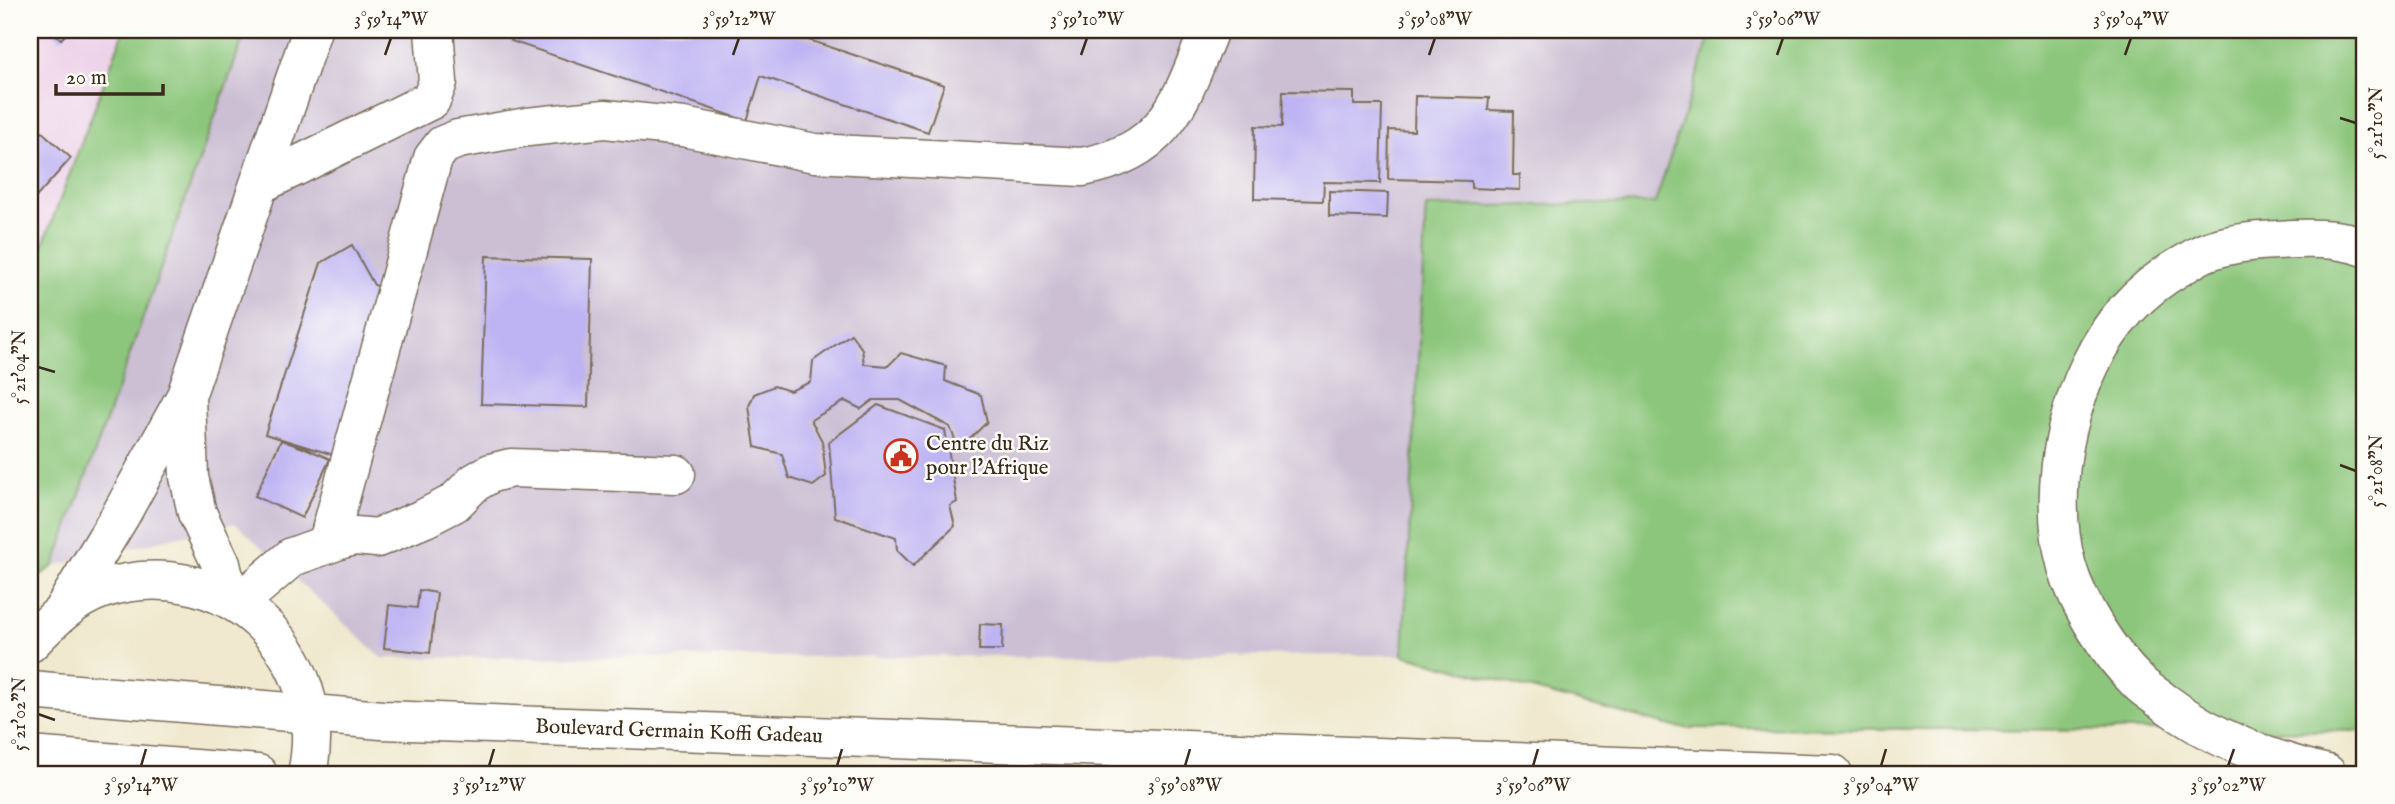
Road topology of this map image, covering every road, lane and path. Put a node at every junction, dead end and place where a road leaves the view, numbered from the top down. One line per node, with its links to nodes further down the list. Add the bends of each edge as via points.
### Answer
1 (312, 30): 4 (main road)
2 (433, 30): 4 (main road, via 438,82 431,100)
3 (1209, 30): 8 (main road, via 1168,121 1138,147 1082,167 814,153 683,127 605,120 527,127 443,145 433,158)
4 (260, 184): 6 (main road)
5 (2365, 247): 18 (main road, via 2307,238 2250,241 2208,251 2165,276 2127,309 2096,355 2068,421 2060,470 2059,523 2067,568 2104,639 2139,683 2224,741 2278,762)
6 (186, 396): 9 (main road, via 189,477 197,513); 10 (main road)
7 (676, 474): 8 (main road, via 511,468 491,473 454,503 377,538 355,536)
8 (328, 542): 9 (main road, via 292,557)
9 (233, 601): 10 (main road, via 186,583 143,580 101,589); 13 (main road, via 258,618 284,646 301,679)
10 (63, 610): 11 (main road)
11 (30, 643)
12 (30, 690): 13 (main road, Boulevard Germain Koffi Gadeau)
13 (310, 715): 16 (main road); 17 (main road, Boulevard Germain Koffi Gadeau)
14 (30, 756): 15 (main road)
15 (258, 774)
16 (307, 774)
17 (1833, 774)
18 (2327, 774)

